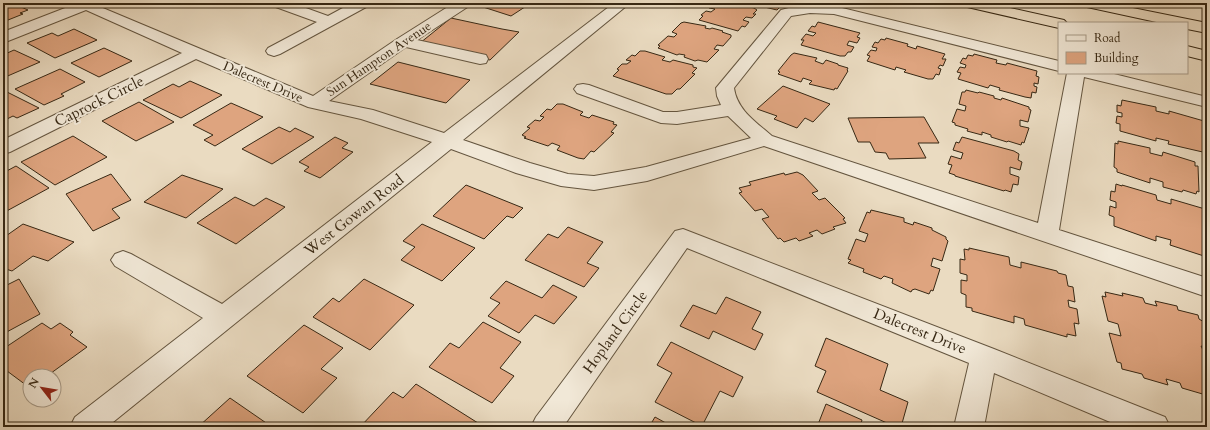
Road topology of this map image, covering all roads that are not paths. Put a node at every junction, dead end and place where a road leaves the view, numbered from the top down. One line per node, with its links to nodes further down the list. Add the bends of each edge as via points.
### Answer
1 (88, 3): 13 (street); 17 (street, Dalecrest Drive, via 93,8)
2 (278, 3): 8 (street)
3 (364, 3): 8 (street)
4 (464, 3): 14 (street, Sun Hampton Avenue)
5 (623, 3): 28 (street, West Gowan Road)
6 (968, 3): 10 (highway)
7 (1087, 3): 9 (highway)
8 (330, 21): 15 (street)
9 (1178, 22)
10 (1058, 23)
11 (1188, 24): 12 (highway)
12 (1207, 28)
13 (3, 38)
14 (403, 42): 19 (street); 25 (street, Sun Hampton Avenue)
15 (274, 51)
16 (1188, 51): 18 (highway)
17 (195, 53): 25 (street, Dalecrest Drive); 29 (street, Caprock Circle)
18 (1207, 56)
19 (480, 59)
20 (1058, 66): 26 (street, via 834,10 809,7 786,13 725,88)
21 (1076, 74): 30 (street)
22 (1092, 74): 24 (street)
23 (583, 89): 26 (street, via 661,117 677,118 725,110)
24 (1207, 102)
25 (314, 103): 28 (street, Dalecrest Drive, via 366,114)
26 (734, 112): 27 (street)
27 (765, 140): 28 (street, Dalecrest Drive, via 647,174 594,183 560,179); 30 (street)
28 (448, 141): 34 (street, West Gowan Road)
29 (3, 148)
30 (1047, 234): 33 (street)
31 (683, 237): 35 (street, Dalecrest Drive); 37 (street, Hopland Circle)
32 (123, 260): 34 (street)
33 (1207, 288)
34 (224, 318): 36 (street, West Gowan Road)
35 (984, 357): 38 (street); 39 (street, Dalecrest Drive)
36 (85, 427)
37 (546, 427)
38 (969, 427)
39 (1155, 427)

